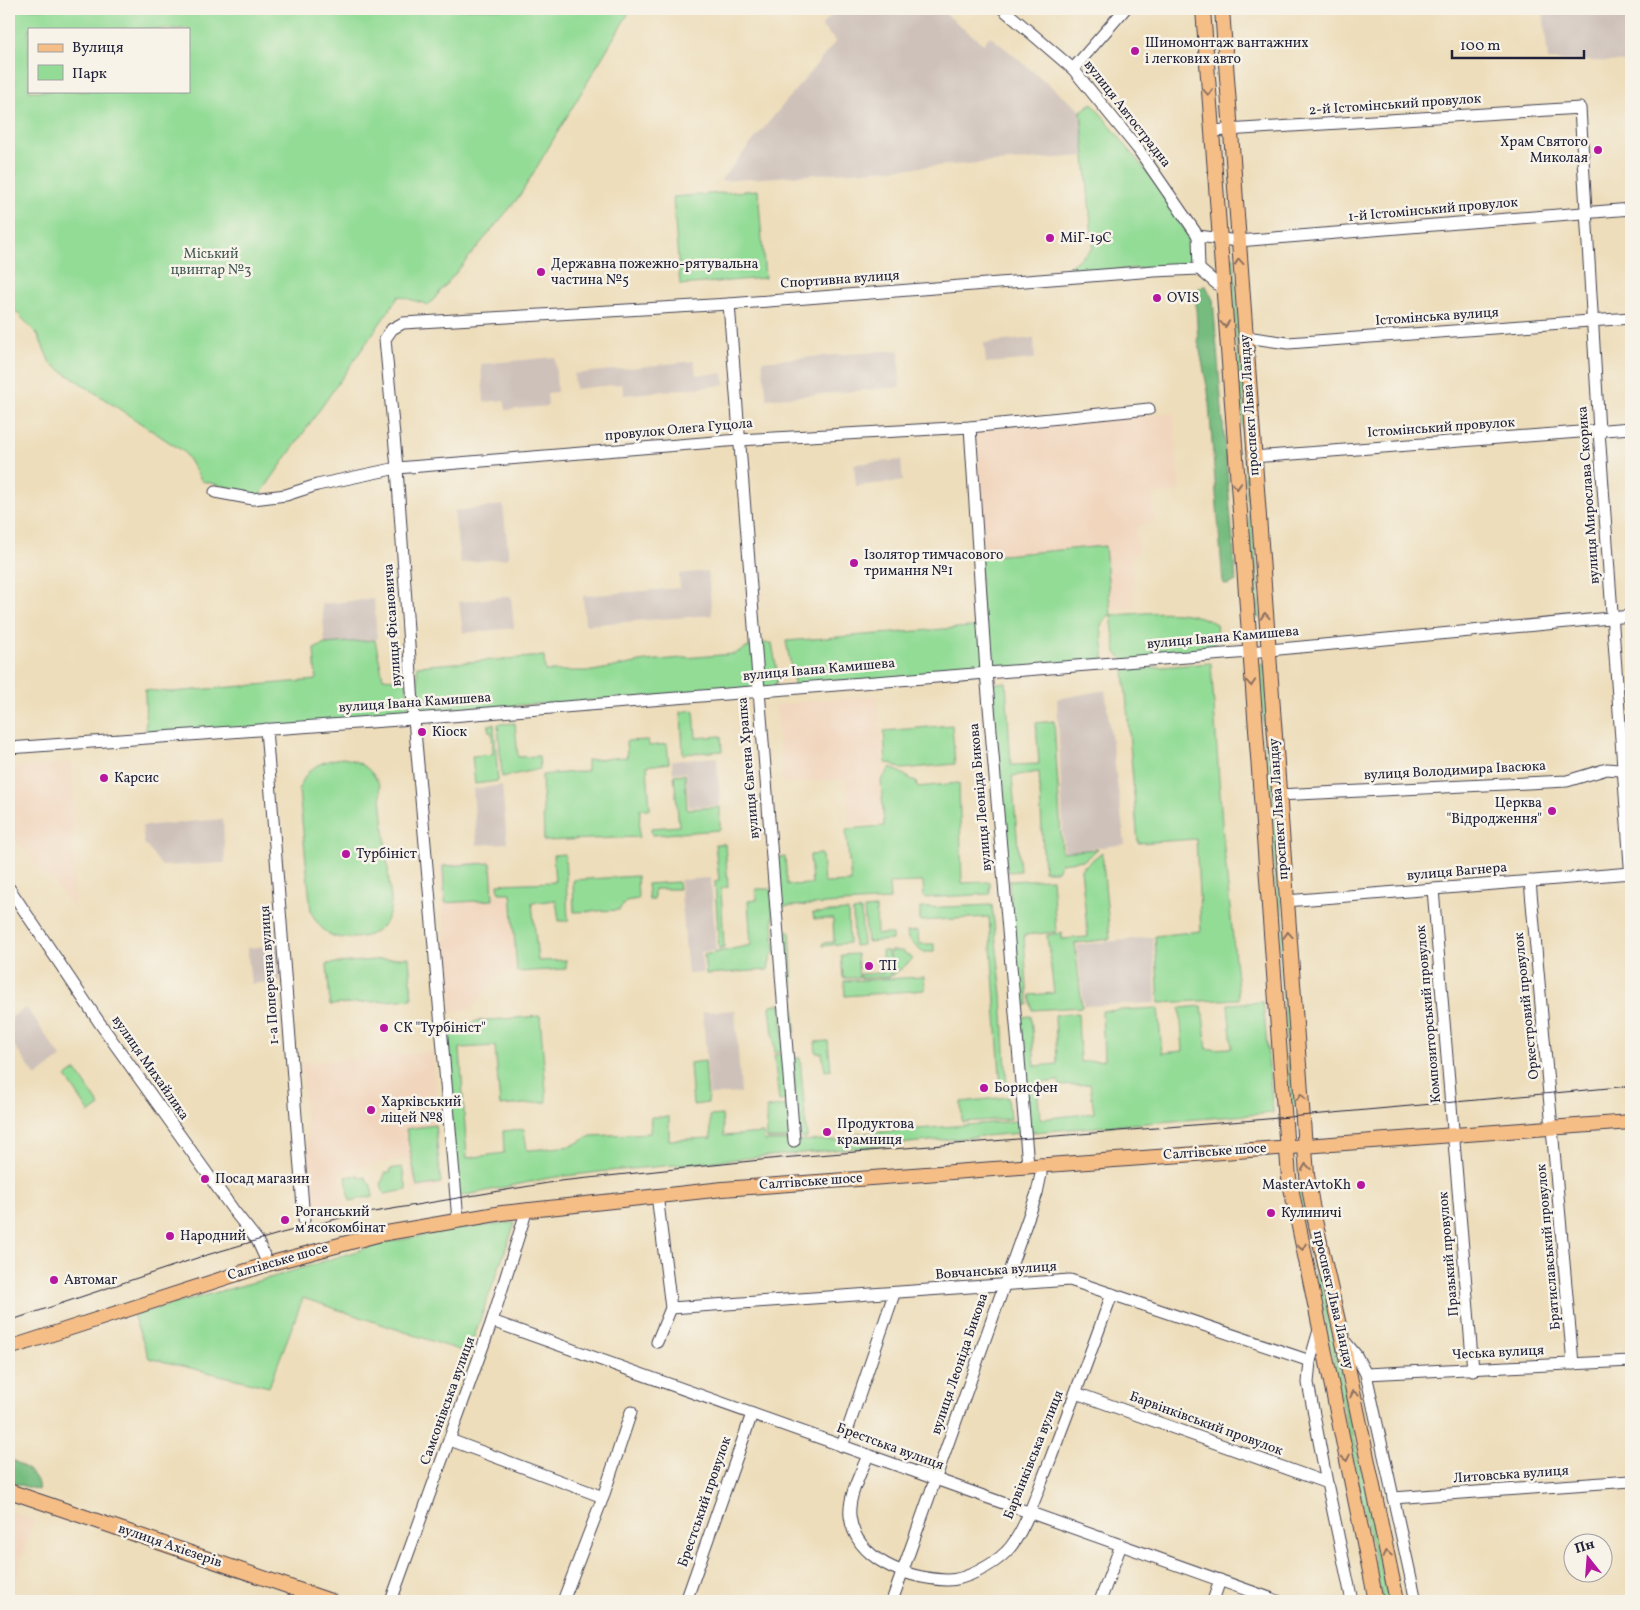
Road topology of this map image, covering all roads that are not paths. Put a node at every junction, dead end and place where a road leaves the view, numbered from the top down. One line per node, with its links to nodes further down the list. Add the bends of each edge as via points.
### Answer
1 (1003, 9): 5 (street, вулиця Автострадна)
2 (1125, 9): 5 (street)
3 (1203, 9): 8 (main road, проспект Льва Ландау, one-way to 8)
4 (1222, 9): 7 (main road, проспект Льва Ландау)
5 (1073, 69): 11 (street, вулиця Автострадна, via 1138,149)
6 (1580, 108): 7 (street, 2-й Істомінський провулок); 10 (street, вулиця Мирослава Скорика)
7 (1230, 130): 8 (street, 2-й Істомінський провулок); 13 (main road, проспект Льва Ландау)
8 (1211, 131): 12 (main road, проспект Льва Ландау)
9 (1631, 209): 10 (street, 1-й Істомінський провулок)
10 (1585, 213): 13 (street, 1-й Істомінський провулок); 18 (street, вулиця Мирослава Скорика)
11 (1198, 236): 12 (street); 14 (street)
12 (1218, 239): 13 (street, 1-й Істомінський провулок); 15 (main road, проспект Льва Ландау)
13 (1238, 241): 20 (main road, проспект Льва Ландау, one-way to 13)
14 (1199, 268): 15 (street); 16 (street, Спортивна вулиця)
15 (1223, 289): 32 (main road, проспект Льва Ландау, one-way to 32)
16 (729, 304): 19 (street, Спортивна вулиця, via 403,324); 25 (street, вулиця Євгена Храпка)
17 (1631, 318): 18 (street, Істомінська вулиця)
18 (1592, 320): 20 (street, Істомінська вулиця, via 1288,343); 24 (street, вулиця Мирослава Скорика)
19 (392, 328): 27 (street, вулиця Фісановича, via 385,338)
20 (1246, 337): 26 (main road, проспект Льва Ландау)
21 (1149, 409): 22 (street, провулок Олега Гуцола)
22 (970, 427): 25 (street, провулок Олега Гуцола); 33 (street, вулиця Леоніда Бикова)
23 (1631, 428): 24 (street, Істомінський провулок)
24 (1599, 431): 26 (street, Істомінський провулок); 30 (street, вулиця Мирослава Скорика)
25 (739, 440): 27 (street, провулок Олега Гуцола); 34 (street, вулиця Євгена Храпка)
26 (1253, 458): 31 (main road, проспект Льва Ландау, one-way to 26)
27 (397, 468): 28 (street, провулок Олега Гуцола, via 317,484 286,495 253,499); 35 (street, вулиця Фісановича)
28 (215, 492)
29 (1631, 616): 30 (street, вулиця Івана Камишева)
30 (1612, 617): 31 (street, вулиця Івана Камишева); 38 (street, вулиця Мирослава Скорика)
31 (1267, 650): 32 (street, вулиця Івана Камишева); 39 (main road, проспект Льва Ландау)
32 (1249, 652): 33 (street, вулиця Івана Камишева); 51 (main road, проспект Льва Ландау, one-way to 51)
33 (986, 672): 34 (street, вулиця Івана Камишева); 52 (street, вулиця Леоніда Бикова)
34 (758, 691): 35 (street, вулиця Івана Камишева); 49 (street, вулиця Євгена Храпка)
35 (414, 719): 36 (street, вулиця Івана Камишева); 56 (street, вулиця Фісановича)
36 (266, 729): 37 (street, вулиця Івана Камишева); 55 (street, 1-а Поперечна вулиця)
37 (9, 748)
38 (1628, 771): 39 (street, вулиця Володимира Івасюка, via 1607,769 1567,781); 40 (street, вулиця Мирослава Скорика)
39 (1278, 795): 45 (main road, проспект Льва Ландау)
40 (1631, 873): 41 (street, вулиця Мирослава Скорика); 42 (street, вулиця Вагнера)
41 (1631, 879)
42 (1530, 881): 44 (street, вулиця Вагнера); 47 (street, Оркестровий провулок)
43 (9, 888): 57 (street, вулиця Михайлика, via 99,1022 250,1230)
44 (1433, 889): 45 (street, вулиця Вагнера); 48 (street, Композиторський провулок)
45 (1286, 901): 50 (main road, проспект Льва Ландау, one-way to 45)
46 (1631, 1122): 47 (main road, Салтівське шосе)
47 (1554, 1128): 48 (main road, Салтівське шосе); 69 (street, Братиславський провулок)
48 (1454, 1135): 50 (main road, Салтівське шосе); 70 (street, Празький провулок)
49 (794, 1141)
50 (1304, 1146): 51 (main road, Салтівське шосе); 64 (main road, проспект Льва Ландау, one-way to 50, via 1309,1195)
51 (1286, 1147): 52 (main road, Салтівське шосе); 63 (main road, проспект Льва Ландау, one-way to 63, via 1291,1195)
52 (1034, 1164): 53 (main road, Салтівське шосе); 58 (street, вулиця Леоніда Бикова, via 1042,1174)
53 (657, 1195): 54 (main road, Салтівське шосе); 61 (street)
54 (527, 1209): 56 (main road, Салтівське шосе); 62 (street, Самсонівська вулиця)
55 (304, 1220)
56 (458, 1220): 57 (main road, Салтівське шосе, via 381,1234)
57 (268, 1264): 66 (main road, Салтівське шосе)
58 (1004, 1284): 59 (street, Вовчанська вулиця); 60 (street, Вовчанська вулиця, via 1070,1280); 78 (street, вулиця Леоніда Бикова)
59 (894, 1294): 61 (street, Вовчанська вулиця); 76 (street)
60 (1112, 1294): 67 (street, Вовчанська вулиця); 72 (street, Барвінківська вулиця)
61 (671, 1308): 65 (street)
62 (492, 1321): 74 (street, Брестська вулиця); 75 (street, Самсонівська вулиця)
63 (1319, 1330): 67 (street); 97 (main road, проспект Льва Ландау, one-way to 97)
64 (1342, 1338): 71 (street); 98 (main road, проспект Льва Ландау, one-way to 64)
65 (657, 1342)
66 (9, 1348)
67 (1310, 1361): 80 (street, via 1308,1383)
68 (1631, 1361): 69 (street, Чеська вулиця)
69 (1574, 1364): 70 (street, Чеська вулиця)
70 (1473, 1370): 71 (street, Чеська вулиця)
71 (1366, 1374): 83 (street)
72 (1076, 1393): 80 (street, Барвінківський провулок); 84 (street, Барвінківська вулиця)
73 (631, 1412): 82 (street)
74 (752, 1414): 76 (street, Брестська вулиця); 91 (street, Брестський провулок)
75 (450, 1440): 82 (street); 89 (street, Самсонівська вулиця)
76 (842, 1446): 77 (street, Брестська вулиця)
77 (868, 1455): 78 (street, Брестська вулиця); 86 (street, Барвінківська вулиця, via 850,1504 850,1518 859,1542 882,1564)
78 (935, 1480): 84 (street, Брестська вулиця); 86 (street, вулиця Леоніда Бикова)
79 (1631, 1481): 83 (street, Литовська вулиця)
80 (1327, 1483): 96 (street)
81 (9, 1491): 88 (main road, вулиця Ахієзерів)
82 (603, 1497): 90 (street)
83 (1393, 1498): 99 (street)
84 (1030, 1512): 85 (street, Брестська вулиця); 86 (street, Барвінківська вулиця, via 1007,1552 984,1569 947,1580)
85 (1121, 1545): 87 (street, Брестська вулиця); 93 (street)
86 (903, 1572): 92 (street, вулиця Леоніда Бикова)
87 (1220, 1580): 94 (street); 95 (street, Брестська вулиця)
88 (331, 1601)
89 (392, 1601)
90 (563, 1601)
91 (689, 1601)
92 (892, 1601)
93 (1100, 1601)
94 (1212, 1601)
95 (1278, 1601)
96 (1352, 1601)
97 (1376, 1601)
98 (1397, 1601)
99 (1416, 1601)

